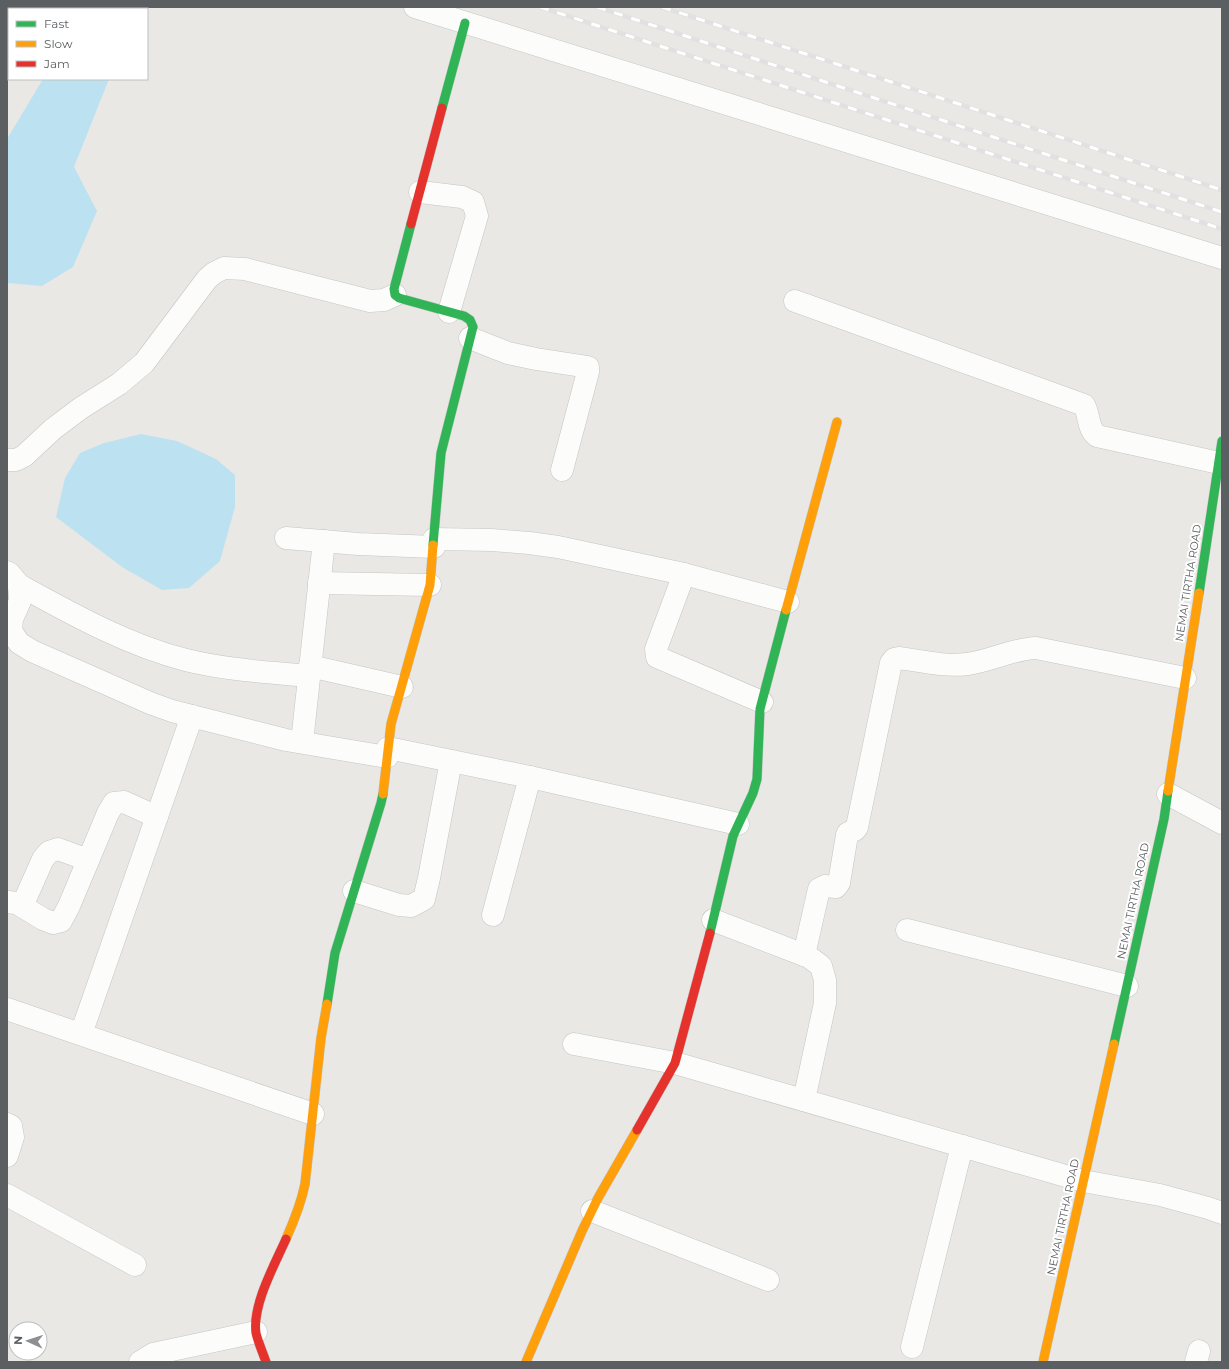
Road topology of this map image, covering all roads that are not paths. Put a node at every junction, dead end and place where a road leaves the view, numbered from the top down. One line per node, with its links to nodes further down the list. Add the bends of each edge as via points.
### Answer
1 (415, 7): 2 (street)
2 (465, 23): 3 (street); 4 (street)
3 (420, 192): 5 (street, via 396,278); 7 (street, via 462,197 474,202 477,216)
4 (1222, 258)
5 (395, 295): 7 (street); 12 (street, via 384,300 370,301 245,269 224,268 214,272 144,363 120,384 81,408 24,456)
6 (795, 301): 11 (street, via 1084,405 1092,432 1097,436)
7 (449, 312): 8 (street, via 470,320 473,327)
8 (470, 338): 13 (street, via 508,353 588,367); 16 (street, via 441,453)
9 (837, 422): 21 (street)
10 (1222, 441): 11 (street, NEMAI TIRTHA ROAD)
11 (1219, 463): 23 (street, NEMAI TIRTHA ROAD)
12 (8, 465)
13 (562, 470)
14 (286, 538): 15 (street)
15 (324, 541): 16 (street, via 358,544); 19 (street)
16 (434, 543): 17 (street, via 492,540 529,542); 20 (street)
17 (684, 574): 21 (street); 25 (street, via 656,649 657,657)
18 (13, 579): 22 (street, via 99,627 158,652 218,666); 26 (street, via 20,601 12,619 11,631 19,643 150,703)
19 (319, 583): 20 (street); 22 (street)
20 (430, 585): 24 (street)
21 (788, 602): 25 (street)
22 (310, 671): 24 (street); 27 (street)
23 (1186, 678): 31 (street, NEMAI TIRTHA ROAD); 41 (street, via 1036,648 1026,648 986,661 965,664 950,665 899,658 894,660 891,663 857,827 847,835 839,883 836,886 819,889)
24 (402, 687): 28 (street)
25 (762, 702): 34 (street, via 757,779)
26 (192, 716): 27 (street); 32 (street)
27 (302, 742): 28 (street)
28 (387, 753): 29 (street); 36 (street, via 381,803)
29 (451, 761): 30 (street); 36 (street, via 424,899 411,906 399,905)
30 (530, 777): 34 (street); 38 (street)
31 (1168, 794): 33 (street); 42 (street, NEMAI TIRTHA ROAD)
32 (157, 817): 35 (street, via 124,802 114,804); 44 (street)
33 (1222, 823)
34 (738, 824): 39 (street)
35 (88, 860): 37 (street, via 58,848 49,852 43,859 26,901 23,904); 37 (street, via 61,921 53,923)
36 (354, 891): 48 (street, via 335,953 321,1038)
37 (14, 903)
38 (493, 915)
39 (714, 920): 41 (street); 46 (street)
40 (907, 930): 42 (street)
41 (804, 955): 47 (street, via 821,966 825,980 825,1003)
42 (1127, 986): 52 (street, NEMAI TIRTHA ROAD)
43 (7, 1009): 44 (street)
44 (81, 1034): 48 (street)
45 (574, 1044): 46 (street)
46 (675, 1063): 47 (street); 54 (street)
47 (804, 1100): 50 (street)
48 (313, 1114): 58 (street, via 302,1200 261,1296)
49 (7, 1124): 51 (street, via 11,1126 13,1137)
50 (962, 1146): 52 (street); 59 (street)
51 (7, 1156)
52 (1083, 1181): 55 (street, via 1160,1195); 63 (street, NEMAI TIRTHA ROAD)
53 (7, 1195): 56 (street)
54 (592, 1211): 57 (street); 62 (street)
55 (1222, 1213)
56 (135, 1265)
57 (768, 1280)
58 (256, 1332): 60 (street, via 153,1354); 61 (street)
59 (912, 1347)
60 (140, 1362)
61 (266, 1362)
62 (526, 1362)
63 (1043, 1362)

